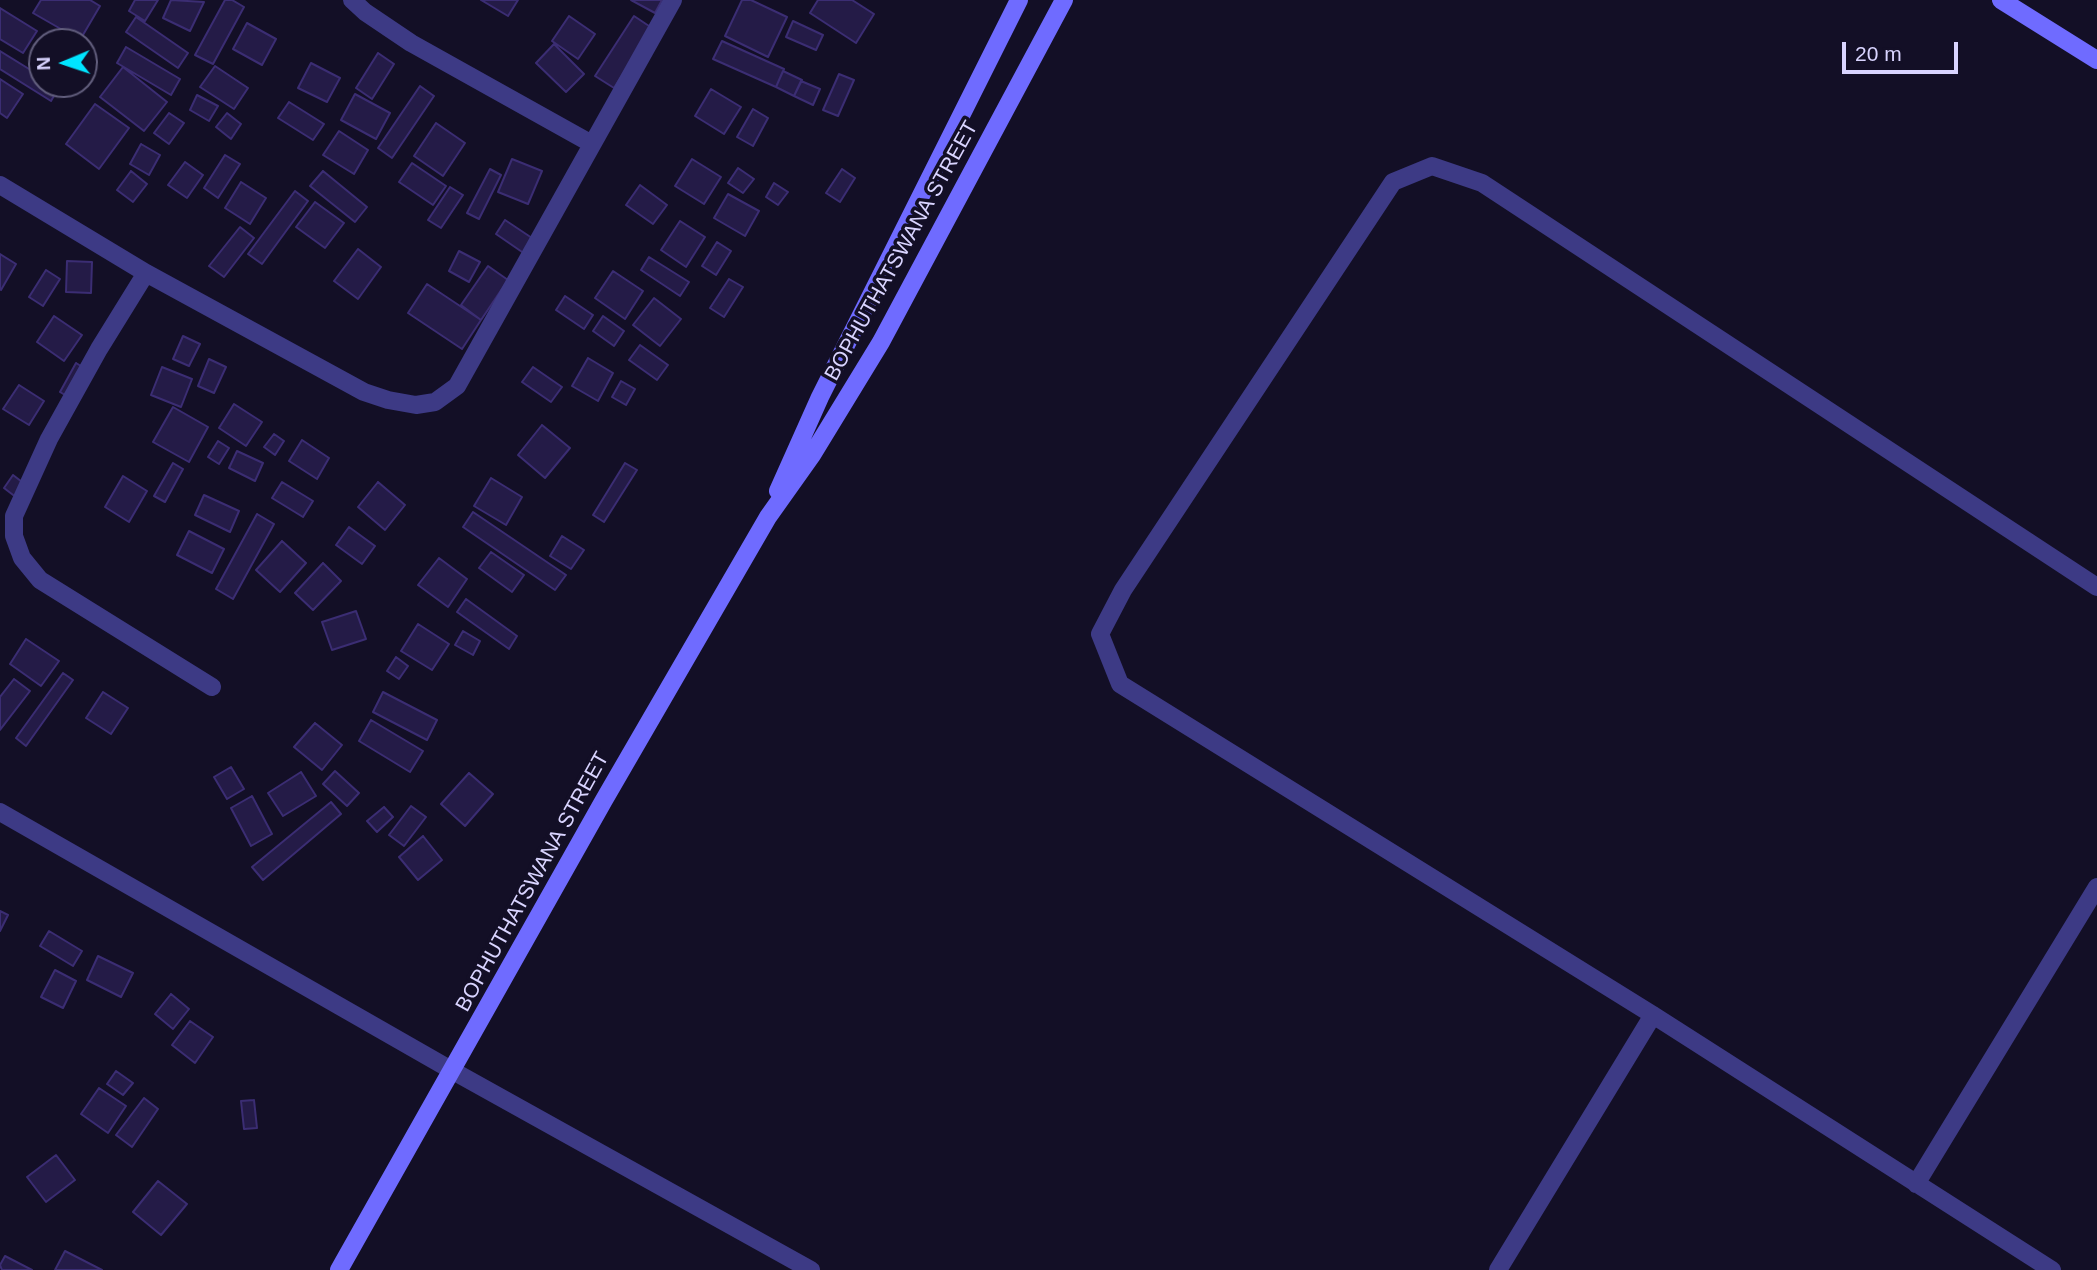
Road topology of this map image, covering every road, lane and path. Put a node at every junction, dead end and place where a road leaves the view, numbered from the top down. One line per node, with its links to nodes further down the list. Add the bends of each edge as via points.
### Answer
1 (352, 0): 7 (street, via 411,43)
2 (673, 0): 7 (street)
3 (1019, 0): 10 (street, BOPHUTHATSWANA STREET, via 820,397)
4 (1064, 0): 10 (street, BOPHUTHATSWANA STREET, via 881,342)
5 (2001, 0): 6 (street)
6 (2097, 60)
7 (592, 144): 9 (street, via 457,386 435,402 416,405 364,392)
8 (0, 184): 9 (street)
9 (146, 273): 12 (street, via 49,439 14,516 14,536 22,558 40,580)
10 (768, 517): 16 (street, BOPHUTHATSWANA STREET)
11 (2097, 587): 15 (street, via 1482,183 1432,166 1393,182 1123,590 1100,635 1120,684)
12 (212, 687)
13 (0, 812): 16 (street)
14 (2097, 887): 17 (street)
15 (1653, 1014): 17 (street); 20 (street)
16 (453, 1071): 18 (street, BOPHUTHATSWANA STREET); 19 (street)
17 (1916, 1184): 21 (street)
18 (339, 1270)
19 (811, 1270)
20 (1498, 1270)
21 (2052, 1270)

